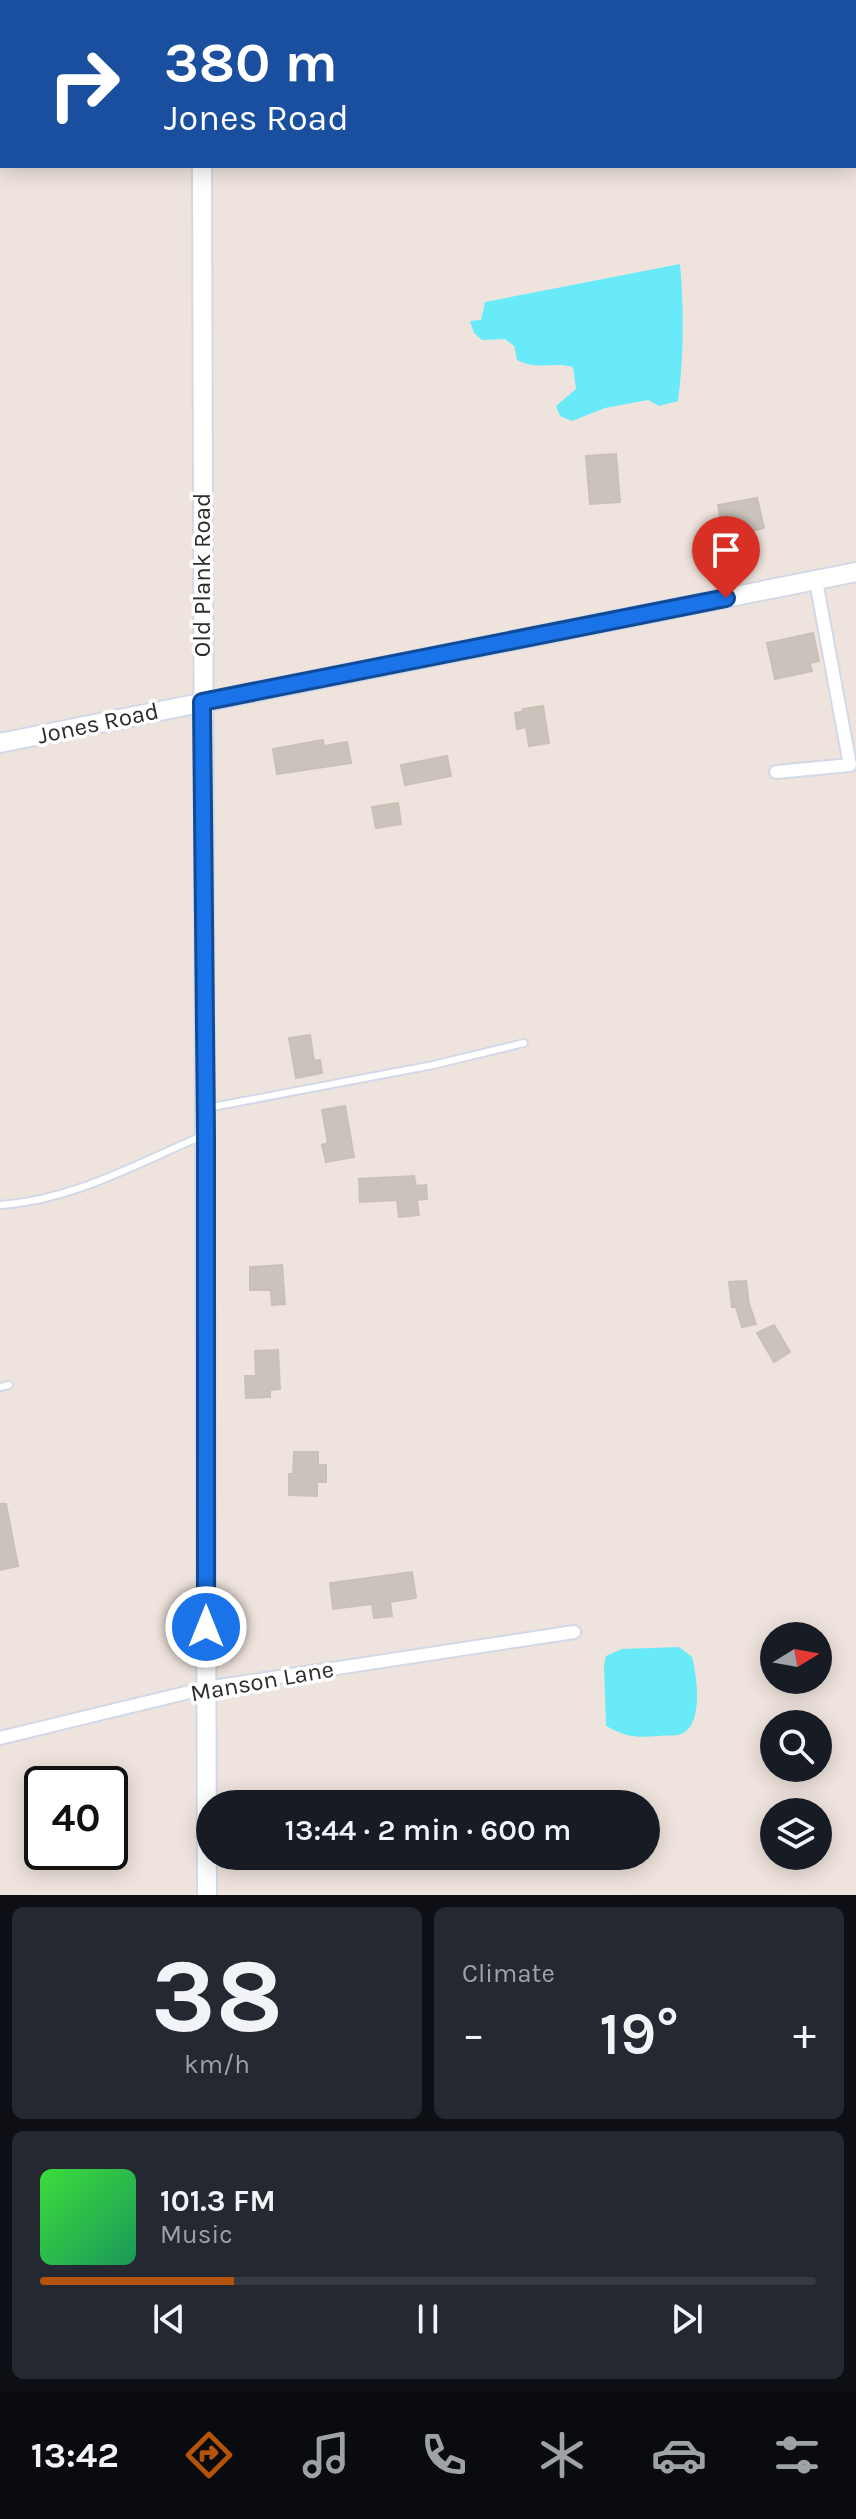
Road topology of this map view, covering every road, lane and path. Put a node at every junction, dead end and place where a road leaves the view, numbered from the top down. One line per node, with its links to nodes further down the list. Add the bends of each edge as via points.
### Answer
1 (202, 168): 4 (street, Old Plank Road)
2 (856, 572): 3 (street, Jones Road)
3 (816, 581): 4 (street, Jones Road); 6 (street, via 850,765)
4 (202, 702): 5 (street, Jones Road); 8 (street, Old Plank Road)
5 (0, 743)
6 (776, 772)
7 (524, 1043): 8 (lane)
8 (205, 1108): 9 (street, Old Plank Road)
9 (206, 1135): 10 (lane, via 102,1181); 14 (street, Old Plank Road)
10 (0, 1205)
11 (9, 1385): 12 (lane)
12 (0, 1387)
13 (574, 1632): 14 (street, Manson Lane)
14 (206, 1688): 15 (street, Manson Lane); 16 (street, Old Plank Road)
15 (0, 1738)
16 (207, 1895)

